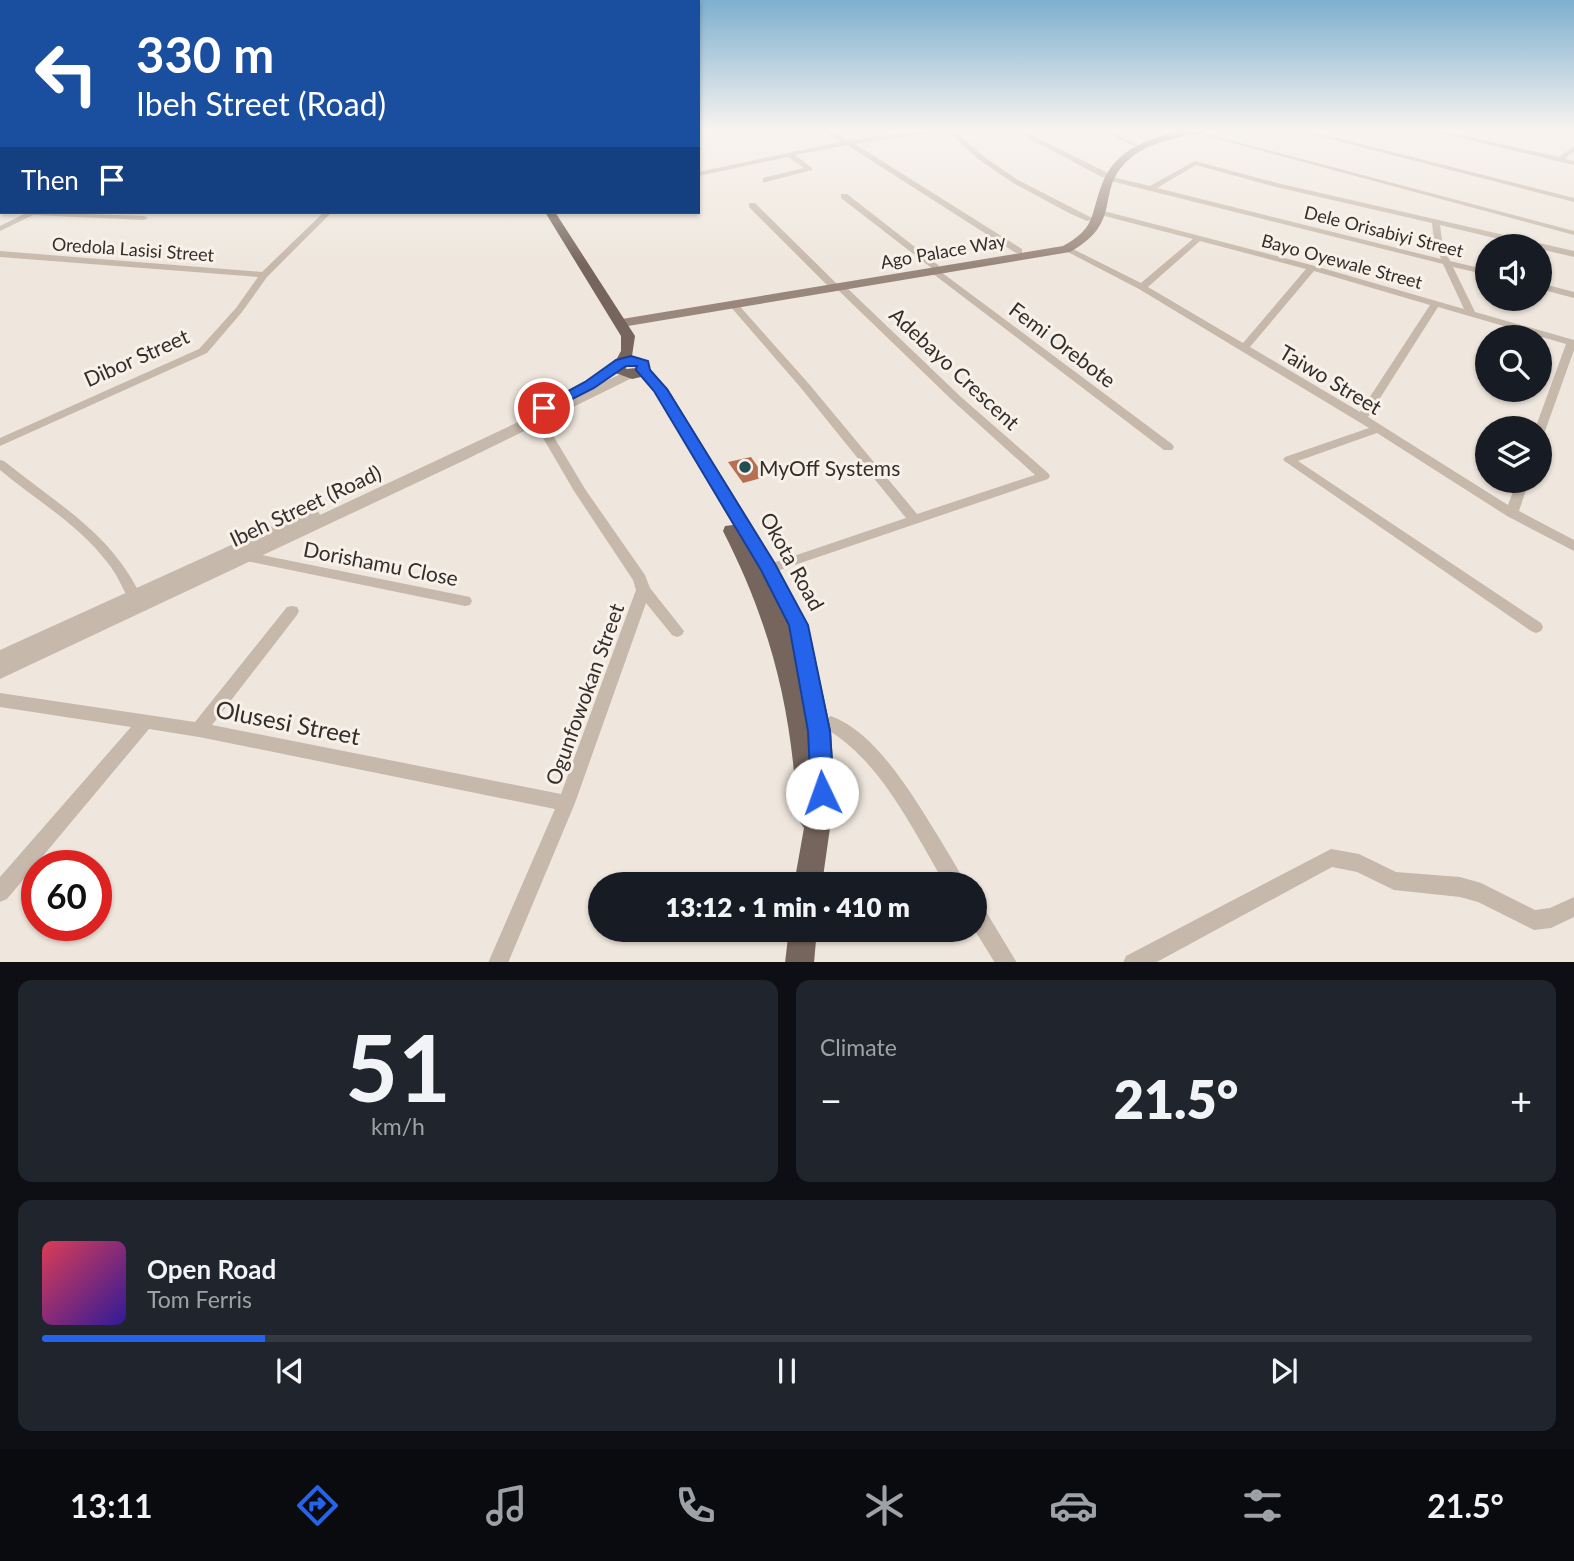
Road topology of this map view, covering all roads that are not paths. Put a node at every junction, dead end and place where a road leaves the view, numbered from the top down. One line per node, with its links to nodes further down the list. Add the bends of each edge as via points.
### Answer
1 (786, 175): 9 (street)
2 (900, 175): 25 (street)
3 (1008, 175): 18 (street, via 1065,209)
4 (1174, 175): 10 (street)
5 (1244, 175): 20 (street)
6 (1362, 175): 22 (street)
7 (1475, 175): 12 (street)
8 (1108, 176): 10 (street, Dele Orisabiyi Street); 18 (main road, Ago Palace Way)
9 (766, 180)
10 (1153, 187): 28 (street, Dele Orisabiyi Street)
11 (844, 196): 30 (street, Femi Orebote)
12 (1574, 200)
13 (752, 205): 33 (street, Adebayo Crescent)
14 (29, 214): 21 (street, Oredola Lasisi Street)
15 (70, 214): 19 (street)
16 (554, 214): 40 (main road)
17 (325, 215): 32 (street, Dibor Street)
18 (1095, 216): 23 (street, Bayo Oyewale Street); 24 (main road, Ago Palace Way, via 1088,238); 25 (main road, Ago Palace Way, via 1068,241)
19 (144, 218)
20 (1436, 222): 27 (street); 28 (street, via 1434,232)
21 (0, 229)
22 (1574, 233)
23 (1199, 238): 29 (street, Bayo Oyewale Street); 34 (street)
24 (1066, 249): 30 (main road, Ago Palace Way); 34 (street, Taiwo Street)
25 (1019, 251): 30 (main road, Ago Palace Way)
26 (0, 254): 32 (street, Oredola Lasisi Street)
27 (1574, 254)
28 (1448, 262): 31 (street, Dele Orisabiyi Street); 39 (street)
29 (1312, 268): 37 (street, Bayo Oyewale Street); 42 (street)
30 (935, 269): 33 (main road, Ago Palace Way); 49 (street, Femi Orebote)
31 (1475, 269)
32 (264, 275): 48 (street, Dibor Street, via 203,351)
33 (836, 286): 38 (main road, Ago Palace Way); 40 (main road, Ago Palace Way); 53 (street, Adebayo Crescent, via 1044,476)
34 (1142, 287): 42 (street, Taiwo Street)
35 (1552, 289): 36 (street)
36 (1574, 295)
37 (1436, 303): 39 (street, Bayo Oyewale Street); 46 (street)
38 (733, 304): 40 (main road, Ago Palace Way); 53 (street)
39 (1471, 313): 41 (street, Bayo Oyewale Street)
40 (624, 319): 43 (main road); 43 (main road)
41 (1573, 343): 44 (street)
42 (1243, 349): 46 (street, Taiwo Street)
43 (630, 369): 45 (street, Ibeh Street (Road)); 56 (main road, Okota Road, via 660,389); 70 (main road, Okota Road, via 658,401 754,569 782,641 808,750)
44 (1546, 416)
45 (533, 418): 55 (street, Ibeh Street (Road)); 57 (street, Ogunfowokan Street); 58 (street, Ibeh Street (Road))
46 (1362, 418): 47 (street, Taiwo Street)
47 (1376, 429): 52 (street, Taiwo Street); 61 (street, via 1289,460)
48 (0, 442)
49 (1168, 447)
50 (0, 464): 58 (street, via 106,550 128,579)
51 (1519, 493): 52 (street)
52 (1512, 513): 54 (street, Taiwo Street)
53 (915, 520): 56 (street)
54 (1574, 546)
55 (247, 557): 59 (street, Dorishamu Close); 64 (street, Ibeh Street (Road))
56 (769, 569): 68 (main road, Okota Road, via 798,625)
57 (643, 590): 62 (street); 69 (street, Ogunfowokan Street)
58 (134, 596): 63 (street, Ibeh Street (Road))
59 (466, 601)
60 (292, 611): 67 (street)
61 (1536, 627)
62 (677, 631)
63 (0, 659)
64 (0, 671)
65 (0, 700): 66 (street, Olusesi Street)
66 (145, 722): 67 (street, Olusesi Street); 73 (street)
67 (199, 730): 69 (street, Olusesi Street)
68 (819, 731): 71 (main road, Okota Road, via 822,793); 72 (street, via 831,723 852,735)
69 (566, 803): 77 (street, Ogunfowokan Street)
70 (809, 872)
71 (809, 872)
72 (948, 872)
73 (0, 892)
74 (1574, 907): 80 (street, via 1534,920 1470,890 1394,881 1359,863 1331,858)
75 (987, 931): 79 (street)
76 (801, 942): 78 (main road)
77 (498, 962)
78 (799, 962)
79 (1007, 962)
80 (1133, 962)

